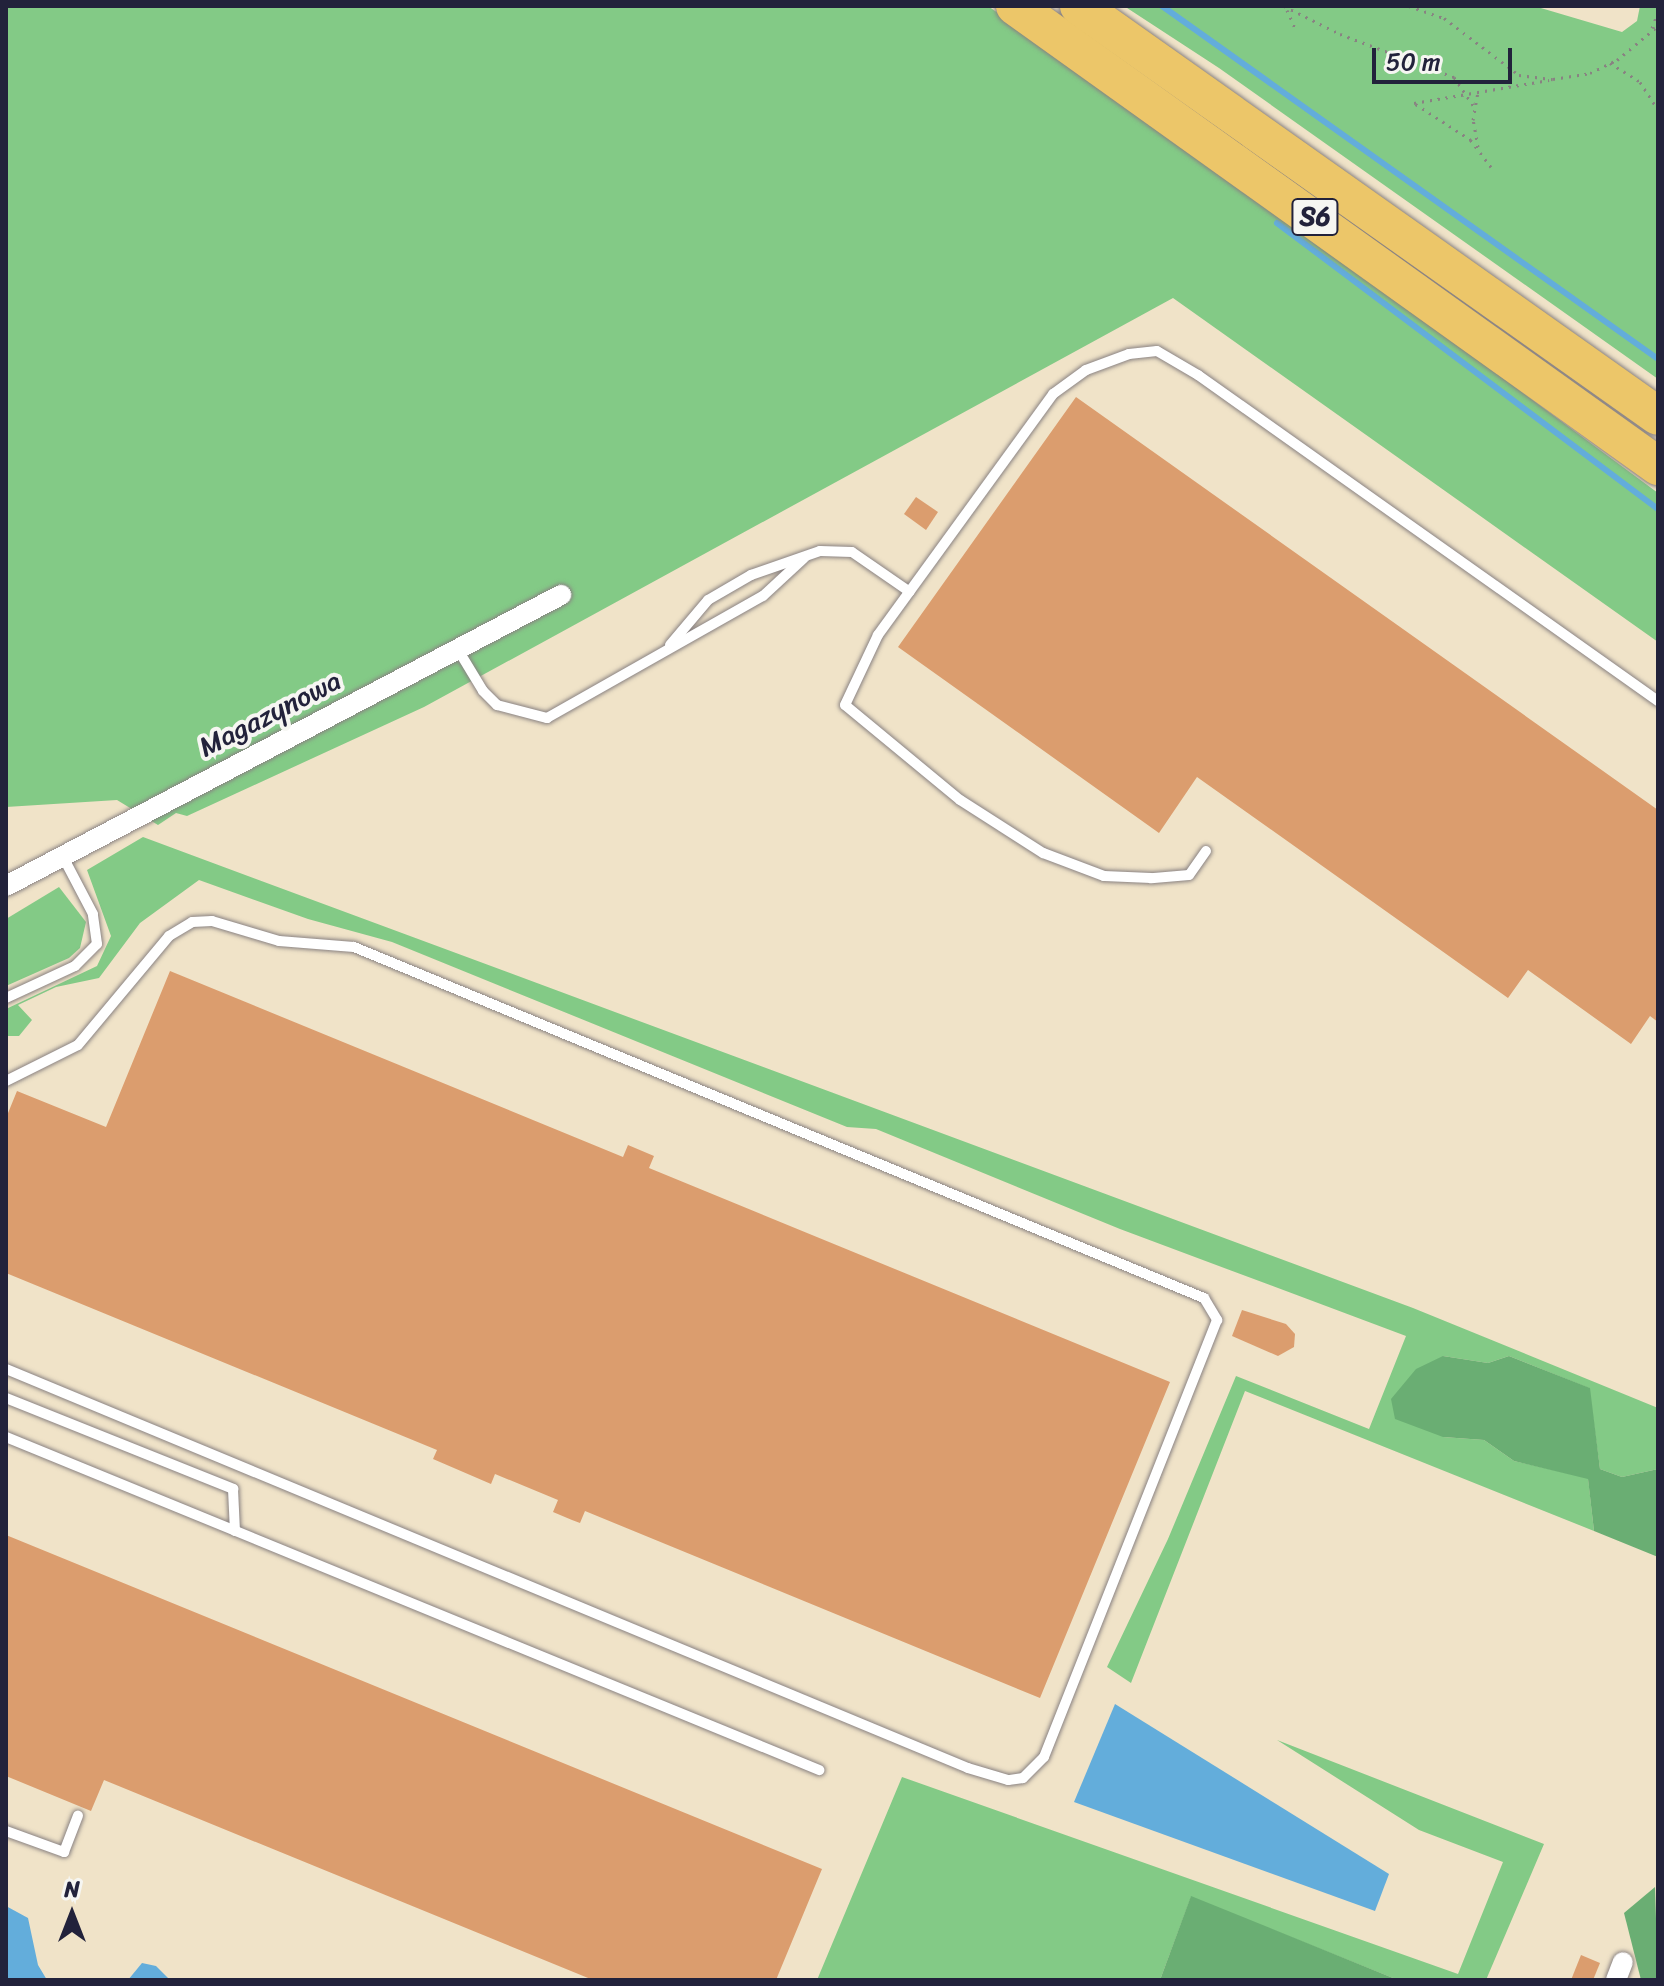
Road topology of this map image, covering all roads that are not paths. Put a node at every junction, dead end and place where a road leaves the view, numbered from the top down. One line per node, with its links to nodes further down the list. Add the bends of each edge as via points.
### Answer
1 (1015, 6): 4 (highway, S6)
2 (1079, 6): 3 (highway, S6)
3 (1658, 416)
4 (1658, 466)
5 (804, 558): 6 (lane, via 820,551 852,552); 9 (lane, via 763,596); 9 (lane, via 751,575 708,600)
6 (910, 592): 10 (lane, via 1053,394 1086,370 1141,351 1157,351); 11 (lane, via 848,692 845,705 852,716 981,815 1043,853 1092,873 1189,875)
7 (561, 595): 8 (street, Magazynowa)
8 (457, 648): 9 (lane, via 489,698 507,710 540,718 568,710); 12 (street, Magazynowa)
9 (663, 652)
10 (1658, 701)
11 (1206, 851)
12 (62, 855): 13 (street, Magazynowa); 14 (lane, via 93,914 97,944 75,966)
13 (6, 886)
14 (6, 998)
15 (6, 1081): 16 (lane, via 78,1045 169,936 192,922 212,921 279,941 354,947 1204,1298 1217,1320 1044,1757 1023,1778 1008,1780 968,1768)
16 (6, 1369)
17 (6, 1398): 19 (lane, via 233,1489)
18 (6, 1437): 19 (lane)
19 (235, 1531): 20 (lane)
20 (819, 1770)
21 (78, 1816): 22 (lane, via 64,1852)
22 (6, 1831)

